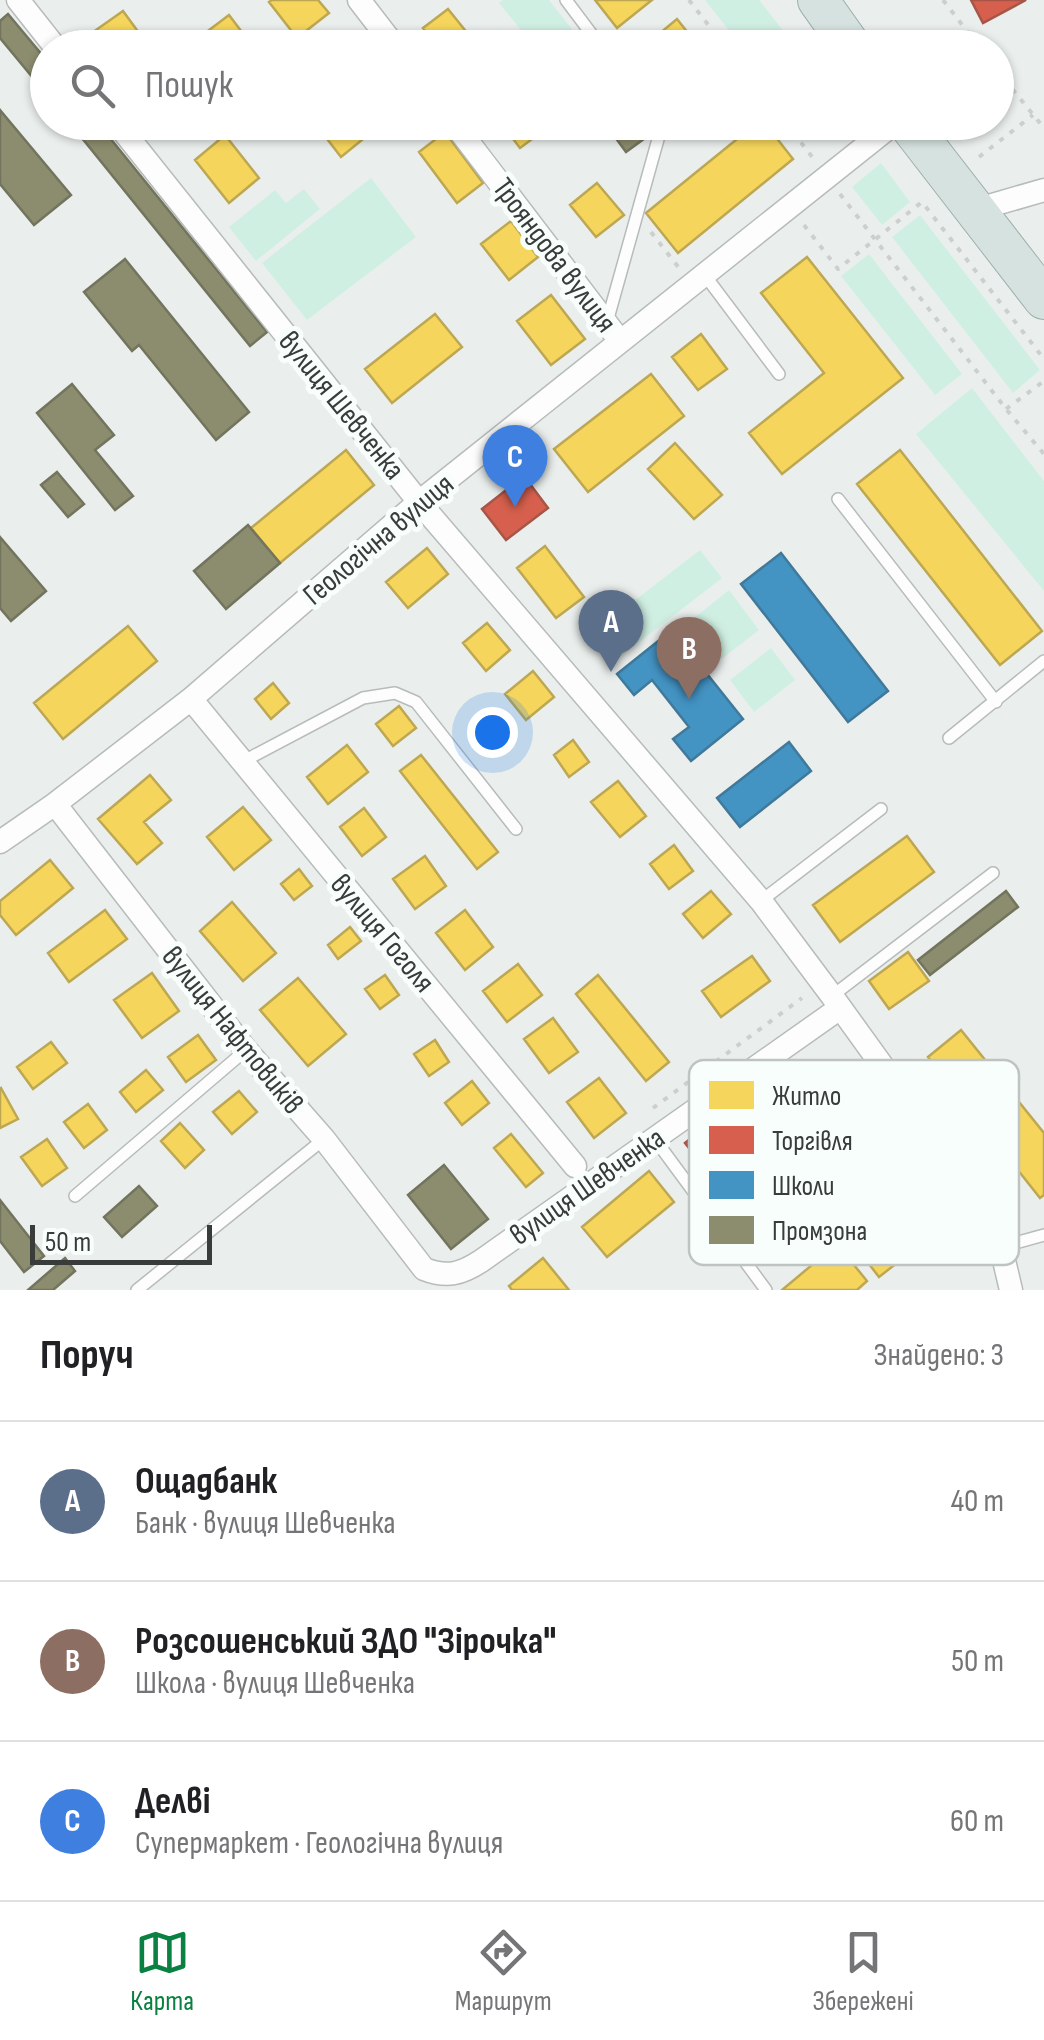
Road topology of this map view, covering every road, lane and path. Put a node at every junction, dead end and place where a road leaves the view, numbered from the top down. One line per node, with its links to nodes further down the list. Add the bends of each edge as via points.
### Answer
1 (18, 0): 7 (street)
2 (359, 0): 8 (street)
3 (566, 0): 9 (lane)
4 (689, 0): 10 (path)
5 (818, 0): 11 (highway)
6 (942, 0): 12 (path)
7 (42, 30)
8 (382, 30)
9 (588, 30)
10 (712, 30)
11 (839, 30)
12 (966, 30)
13 (1014, 91): 14 (path)
14 (1033, 115): 15 (path); 16 (path)
15 (1044, 128)
16 (1014, 130)
17 (130, 140): 40 (street, вулиця Шевченка)
18 (467, 140): 33 (street, Трояндова вулиця)
19 (658, 140): 28 (lane)
20 (799, 140): 25 (path)
21 (874, 140): 25 (street, Геологічна вулиця)
22 (921, 140): 27 (highway)
23 (1002, 140): 24 (path)
24 (979, 158)
25 (828, 178): 30 (path); 31 (street, Геологічна вулиця)
26 (1044, 190): 27 (street)
27 (975, 210): 32 (highway)
28 (638, 214): 31 (path); 33 (lane)
29 (804, 225): 30 (path, via 838,269)
30 (875, 240): 34 (path, via 922,202); 37 (path)
31 (698, 279): 33 (street, Геологічна вулиця); 35 (lane)
32 (1044, 299)
33 (613, 331): 40 (street, Геологічна вулиця)
34 (1044, 359)
35 (779, 374)
36 (1044, 381): 37 (path)
37 (1006, 410): 38 (path)
38 (1044, 454)
39 (838, 499): 43 (lane)
40 (419, 502): 42 (street, Геологічна вулиця); 51 (street, вулиця Шевченка)
41 (1044, 661): 43 (lane)
42 (190, 699): 45 (street, вулиця Гоголя); 46 (street, Геологічна вулиця)
43 (996, 702): 44 (lane)
44 (950, 738)
45 (242, 762): 48 (lane, via 363,698 396,693 416,702); 62 (street, вулиця Гоголя)
46 (55, 804): 49 (street, Геологічна вулиця); 53 (street, вулиця Нафтовиків)
47 (880, 809): 51 (lane)
48 (516, 830)
49 (0, 842)
50 (992, 873): 52 (lane)
51 (760, 901): 52 (street, вулиця Шевченка)
52 (831, 996): 54 (path); 55 (street, вулиця Шевченка); 56 (street, вулиця Шевченка)
53 (246, 1050): 61 (street, вулиця Нафтовиків); 64 (lane)
54 (730, 1060)
55 (751, 1060)
56 (877, 1060)
57 (689, 1086): 58 (path)
58 (652, 1109)
59 (689, 1110): 60 (street, вулиця Шевченка)
60 (654, 1138): 63 (lane); 67 (street, вулиця Шевченка, via 464,1272 424,1269)
61 (324, 1140): 67 (street, вулиця Нафтовиків); 70 (lane)
62 (576, 1166)
63 (689, 1186)
64 (75, 1196)
65 (1044, 1236): 66 (lane)
66 (1019, 1242)
67 (413, 1255)
68 (748, 1265): 71 (lane)
69 (1005, 1265): 72 (street, вулиця Шевченка)
70 (137, 1290)
71 (766, 1290)
72 (1011, 1290)

